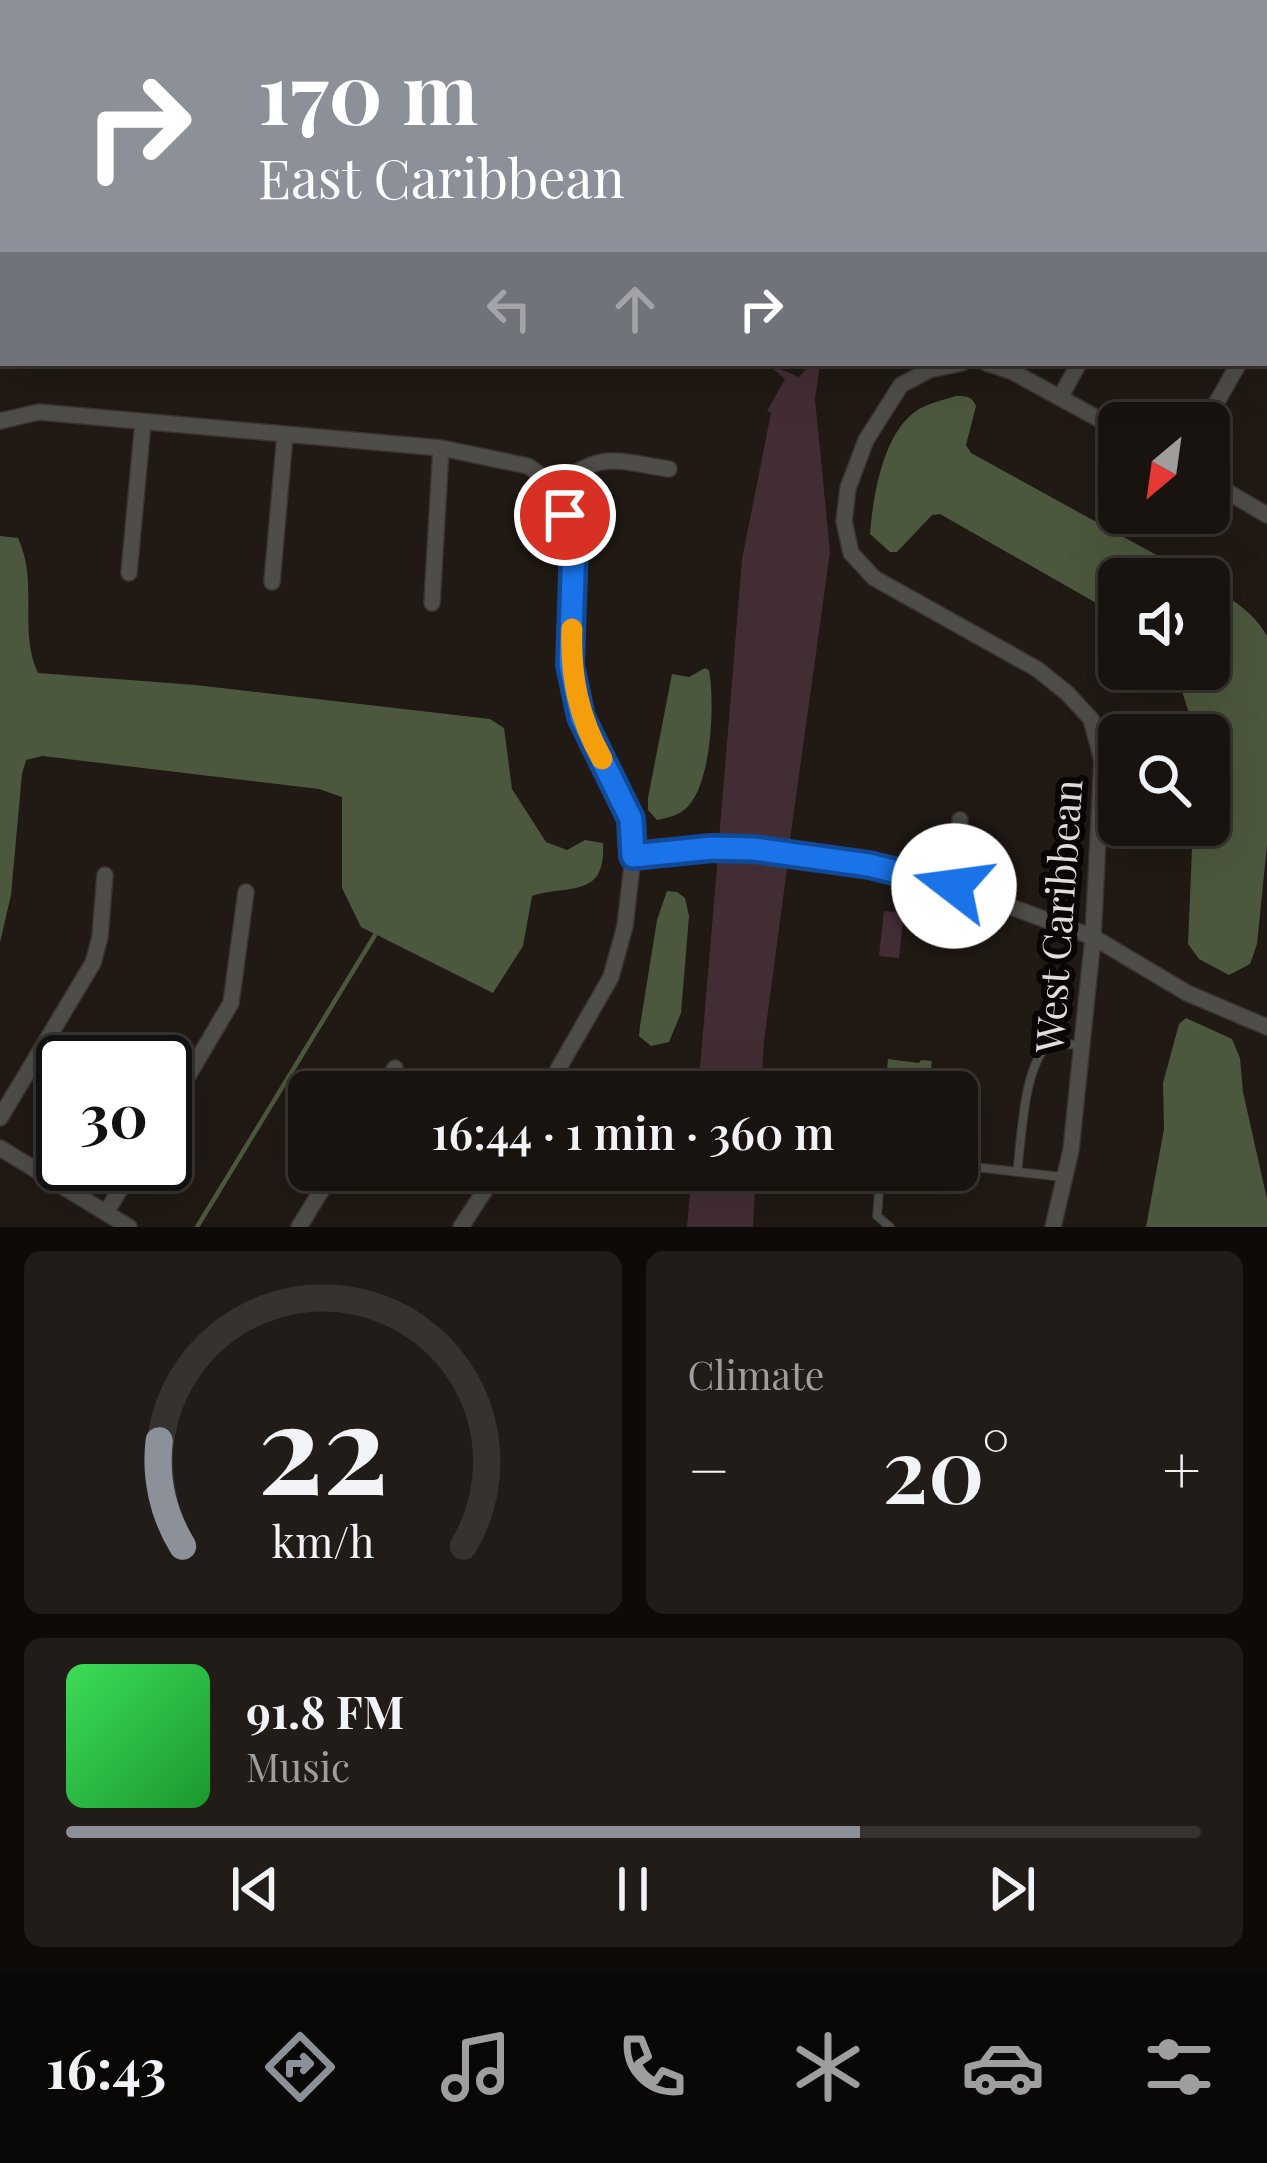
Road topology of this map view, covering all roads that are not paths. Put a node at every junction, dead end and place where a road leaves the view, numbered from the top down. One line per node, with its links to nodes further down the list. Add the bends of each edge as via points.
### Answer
1 (995, 366): 5 (street)
2 (1077, 366): 5 (street)
3 (1236, 366): 6 (street)
4 (928, 367): 24 (street, West Caribbean, via 901,385 866,440 848,488 851,553 874,578 1037,669 1091,719 1102,760)
5 (1060, 398): 7 (street)
6 (1217, 402)
7 (1098, 419)
8 (0, 421): 9 (street, via 39,412)
9 (143, 422): 10 (street); 16 (street)
10 (285, 435): 11 (street); 17 (street)
11 (441, 448): 13 (street, via 529,466); 18 (street)
12 (669, 469): 13 (street, via 599,460)
13 (556, 485): 20 (street, via 574,544 570,665 581,717 631,819)
14 (1230, 493): 15 (street)
15 (1267, 515)
16 (129, 573)
17 (272, 582)
18 (433, 603)
19 (961, 820): 22 (street)
20 (633, 856): 22 (street, via 754,849); 30 (street, via 611,977)
21 (105, 875): 31 (street, via 93,964)
22 (954, 886): 24 (street)
23 (246, 892): 28 (street, via 231,1003)
24 (1094, 937): 25 (street, via 1187,993); 26 (street, West Caribbean)
25 (1267, 1027)
26 (1081, 1045): 34 (lane, via 1049,1043 1039,1052); 35 (street, West Caribbean)
27 (395, 1068): 29 (street)
28 (192, 1069)
29 (393, 1071)
30 (557, 1071)
31 (0, 1118)
32 (0, 1148): 40 (street)
33 (978, 1167): 34 (lane)
34 (1017, 1172): 35 (lane)
35 (1066, 1178): 45 (street, West Caribbean)
36 (119, 1191): 40 (street)
37 (321, 1191): 42 (street)
38 (484, 1191): 43 (street)
39 (879, 1191): 44 (lane, via 878,1216)
40 (106, 1213): 41 (street)
41 (129, 1227)
42 (299, 1227)
43 (461, 1227)
44 (890, 1227)
45 (1053, 1227)

